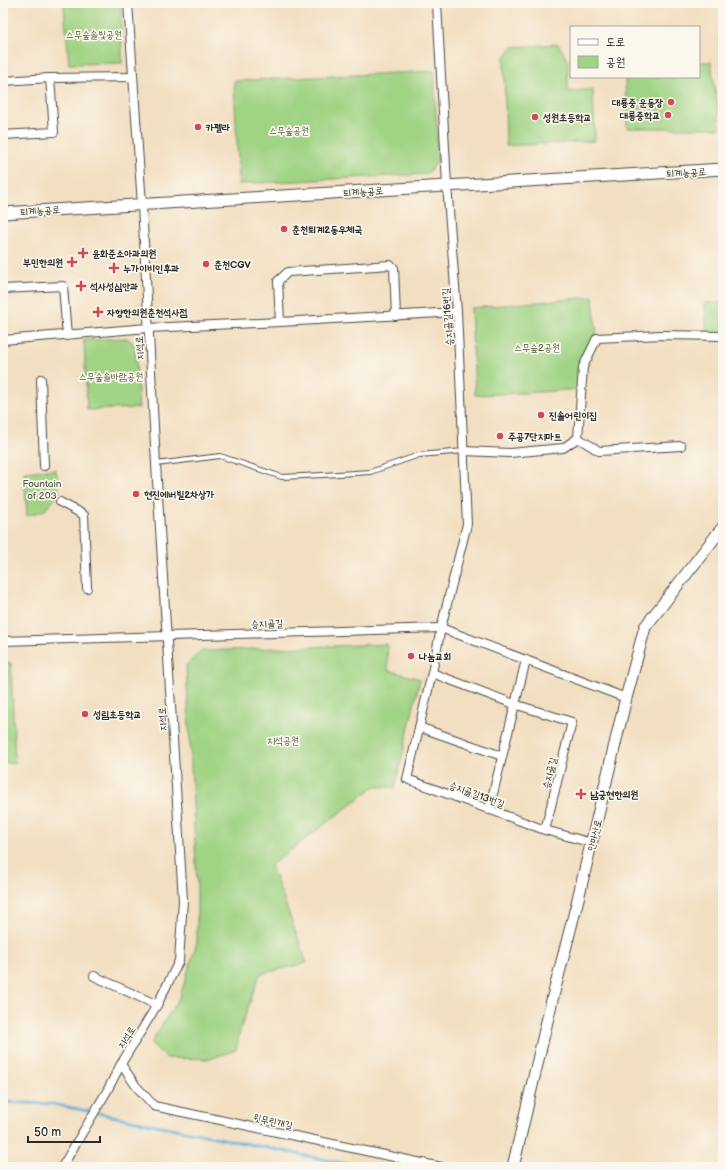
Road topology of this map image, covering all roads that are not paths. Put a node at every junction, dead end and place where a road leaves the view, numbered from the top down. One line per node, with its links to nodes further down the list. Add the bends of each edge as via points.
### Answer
1 (128, 3): 3 (street, 지석로)
2 (437, 3): 8 (street, 승지골길16번길)
3 (132, 77): 4 (street); 9 (street, 지석로)
4 (50, 78): 5 (street); 6 (street, via 54,132)
5 (3, 81)
6 (3, 135)
7 (723, 170): 8 (street, 퇴계농공로)
8 (447, 185): 9 (street, 퇴계농공로); 12 (street, 승지골길16번길)
9 (142, 205): 10 (street, 퇴계농공로); 15 (street, 지석로)
10 (3, 212)
11 (3, 289): 16 (street, via 63,286)
12 (457, 312): 13 (street, 지석로); 22 (street, 승지골길16번길)
13 (396, 316): 14 (street, 지석로); 14 (street, via 394,268 390,265 288,272 278,281)
14 (280, 322): 15 (street, 지석로)
15 (148, 328): 16 (street); 23 (street, 지석로)
16 (67, 336): 18 (street)
17 (723, 336): 20 (street, via 597,338 583,367)
18 (3, 340)
19 (41, 379): 24 (street)
20 (578, 438): 21 (street, via 599,451); 22 (street, via 563,448 510,453)
21 (681, 446)
22 (464, 451): 23 (lane, via 420,455 370,472 323,476 282,477 220,456); 28 (street, 승지골길16번길, via 467,524)
23 (156, 464): 29 (street, 지석로)
24 (44, 466)
25 (60, 502): 27 (street, via 84,515)
26 (723, 527): 33 (street, 안마산로, via 645,627)
27 (87, 588)
28 (441, 628): 29 (street, 승지골길); 31 (street, 승지골길); 32 (street, 승지골길13번길)
29 (166, 635): 30 (street, 승지골길); 41 (street, 지석로, via 183,900 179,961)
30 (3, 641)
31 (526, 660): 33 (street, 승지골길); 34 (street)
32 (432, 673): 34 (street); 35 (street, 승지골길13번길)
33 (626, 698): 39 (street, 안마산로)
34 (514, 704): 36 (street); 38 (street, 승지골길, via 572,722)
35 (419, 727): 36 (street); 37 (street, 승지골길13번길, via 406,779)
36 (502, 756): 37 (street)
37 (489, 810): 38 (street, 승지골길13번길)
38 (545, 830): 39 (street, 승지골길13번길)
39 (592, 843): 45 (street, 안마산로)
40 (94, 976): 41 (street)
41 (157, 1005): 42 (street, 지석로)
42 (121, 1064): 43 (street, 지석로); 44 (street, 윗무린개길, via 154,1106)
43 (62, 1167)
44 (441, 1167)
45 (513, 1167)

